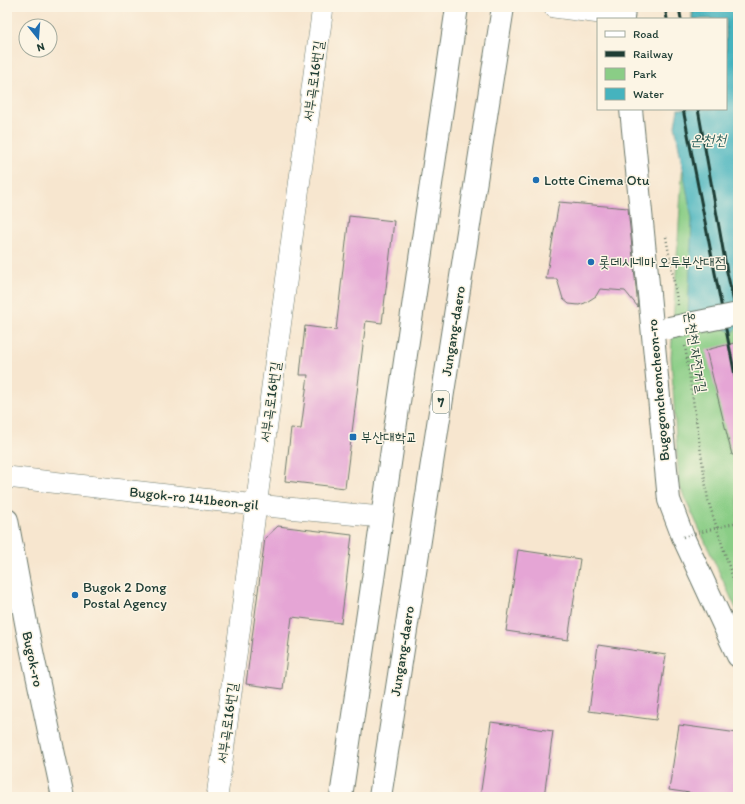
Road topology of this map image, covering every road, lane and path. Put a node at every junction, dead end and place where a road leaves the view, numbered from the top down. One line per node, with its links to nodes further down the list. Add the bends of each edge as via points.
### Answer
1 (323, 7): 11 (street, 서부곡로16번길)
2 (457, 7): 12 (main road)
3 (503, 7): 21 (main road, Jungang-daero / 7)
4 (554, 7): 5 (street)
5 (623, 14)
6 (632, 110): 9 (main road, Bugogoncheoncheon-ro)
7 (666, 235): 9 (path, 온천천 자전거길)
8 (738, 314): 9 (main road, bridge)
9 (671, 327): 15 (main road, Bugogoncheoncheon-ro, via 669,500); 16 (path, 온천천 자전거길, via 708,500)
10 (7, 477): 11 (street, Bugok-ro 141beon-gil)
11 (256, 505): 12 (street, Bugok-ro 141beon-gil); 19 (street, 서부곡로16번길)
12 (381, 517): 20 (main road)
13 (7, 520): 18 (main road, Bugok-ro)
14 (738, 522): 15 (path, bridge)
15 (683, 537): 17 (main road, Bugogoncheoncheon-ro)
16 (738, 595)
17 (738, 656)
18 (63, 797)
19 (217, 797)
20 (341, 797)
21 (380, 797)

